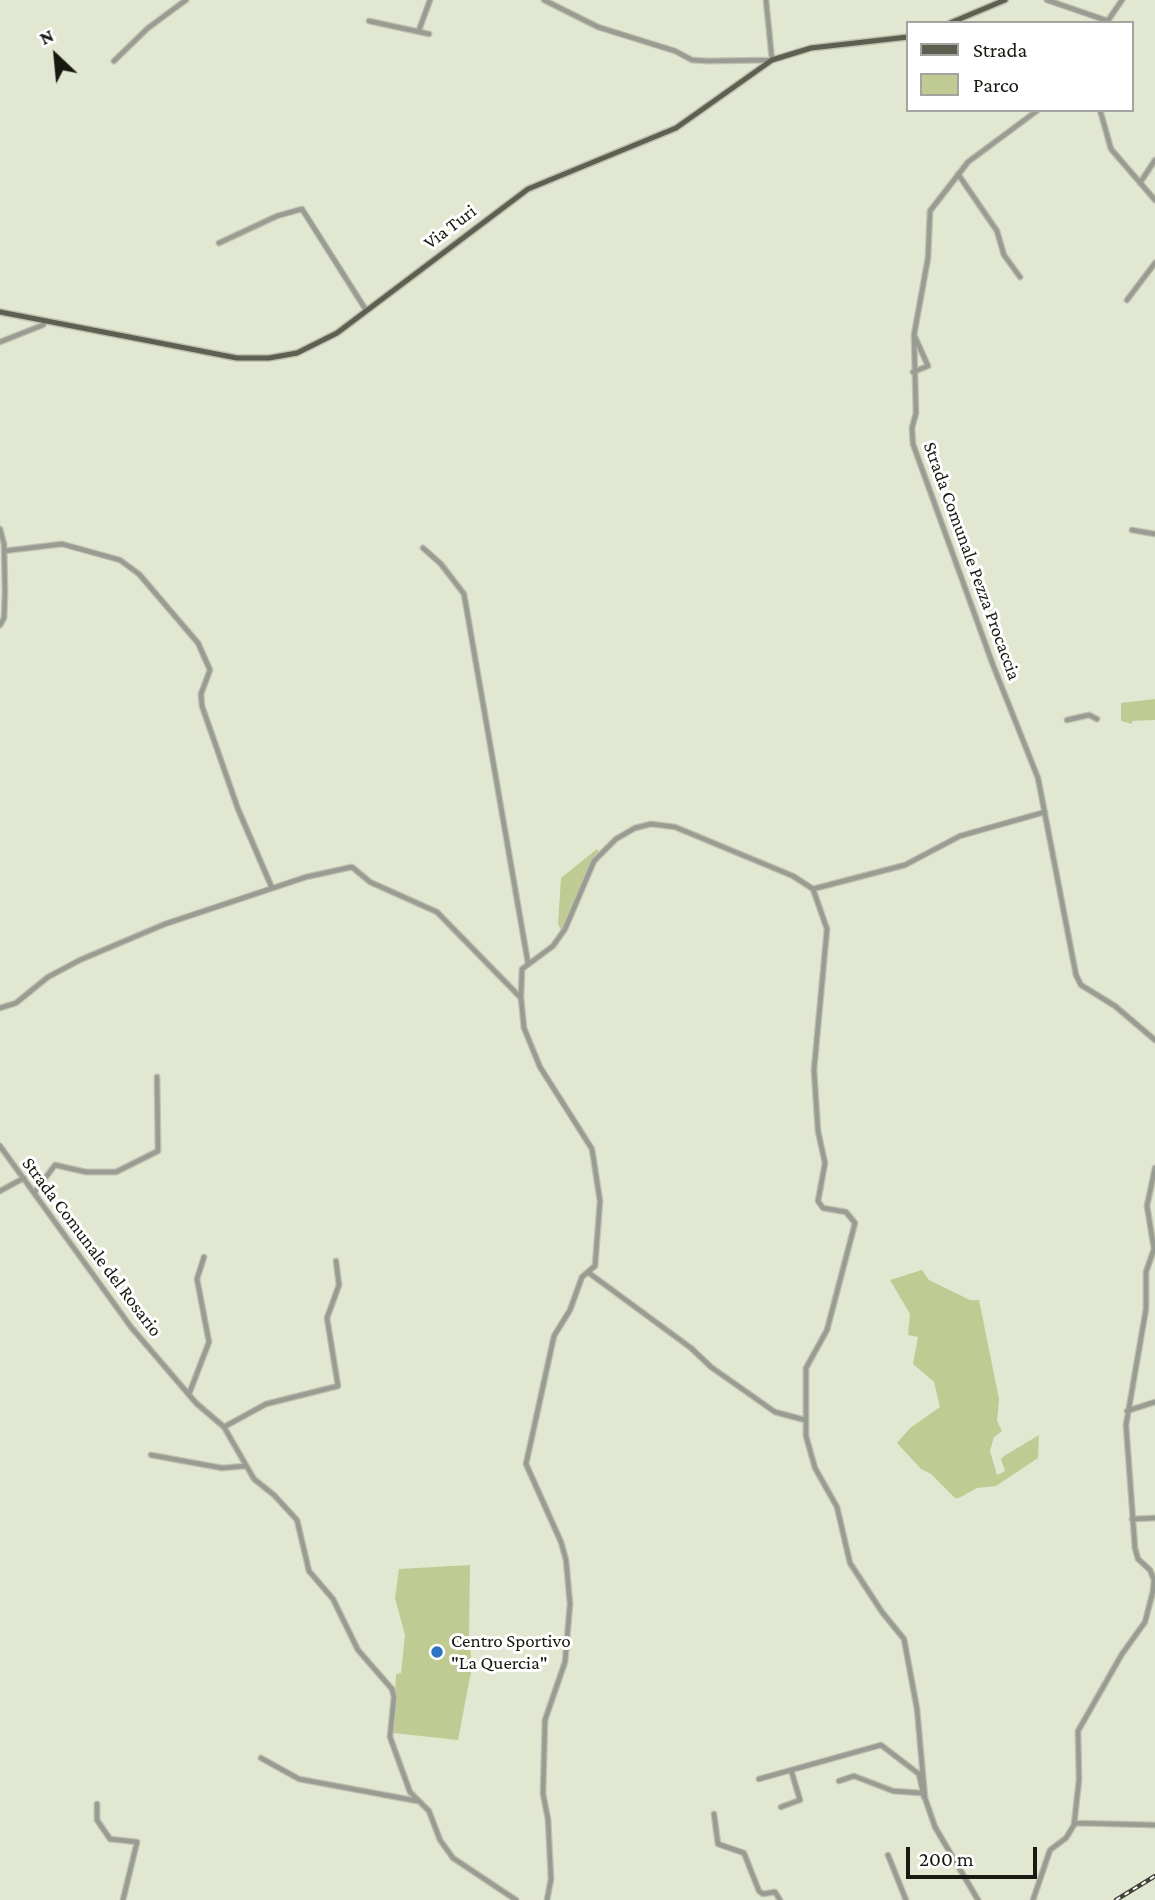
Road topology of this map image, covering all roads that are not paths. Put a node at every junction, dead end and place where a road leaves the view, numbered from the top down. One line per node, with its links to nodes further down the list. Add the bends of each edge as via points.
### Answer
1 (186, 0): 16 (street, via 164,14)
2 (430, 0): 12 (street)
3 (544, 0): 15 (street, via 598,27 692,60)
4 (766, 0): 15 (street)
5 (1004, 0): 9 (main road)
6 (1047, 0): 10 (street)
7 (1122, 0): 11 (street)
8 (369, 21): 12 (street)
9 (955, 21)
10 (1104, 21)
11 (1108, 21)
12 (419, 30): 13 (street)
13 (429, 34)
14 (906, 37): 15 (main road, Via Turi, via 811,48)
15 (772, 60): 27 (main road, Via Turi, via 676,128 528,188)
16 (114, 61)
17 (1035, 112): 20 (street, Strada Comunale Pezza Procaccia)
18 (1101, 112): 21 (street, via 1111,149)
19 (1155, 160): 21 (street)
20 (958, 174): 25 (street, via 997,231 1004,255); 30 (street, Strada Comunale Pezza Procaccia, via 930,211 928,258)
21 (1139, 183): 22 (street)
22 (1155, 200)
23 (219, 243): 27 (street, via 302,209)
24 (1155, 263): 26 (street)
25 (1020, 278)
26 (1127, 300)
27 (366, 310): 29 (main road, Via Turi, via 312,348 261,359)
28 (0, 312): 29 (main road, Via Turi)
29 (45, 321): 31 (street, via 43,326)
30 (914, 335): 32 (street, Strada Comunale Pezza Procaccia); 32 (street, via 928,366)
31 (0, 342)
32 (913, 372): 41 (street, Strada Comunale Pezza Procaccia, via 913,444 1038,778)
33 (0, 528): 37 (street)
34 (1132, 530): 35 (street)
35 (1155, 534)
36 (423, 548): 44 (street, via 464,594)
37 (4, 551): 38 (street, via 5,612); 42 (street, via 62,544 120,559 139,573 198,643 210,670 201,694 202,706)
38 (0, 625)
39 (1097, 719): 40 (street, via 1089,715)
40 (1068, 720)
41 (1045, 812): 43 (street, via 960,836 893,869); 47 (street, Strada Comunale Pezza Procaccia, via 1076,975 1081,985)
42 (272, 888): 45 (street, via 356,869 370,883 437,912); 46 (street, via 190,915 80,960 48,977 16,1003)
43 (813, 889): 44 (street, via 719,843 667,825 645,825 600,853 565,929 553,946); 62 (street, via 827,929 814,1070 825,1163 818,1201 822,1208 846,1212 855,1223 827,1330 806,1368)
44 (528, 963): 45 (street, via 522,969)
45 (521, 998): 58 (street, via 524,1028 540,1067 595,1161 600,1201 597,1258)
46 (0, 1008)
47 (1155, 1040)
48 (157, 1077): 53 (street, via 158,1151 116,1172 55,1165)
49 (0, 1146): 51 (street, Strada Comunale del Rosario)
50 (1155, 1168): 54 (street, via 1147,1206)
51 (24, 1178): 52 (street); 53 (street, Strada Comunale del Rosario)
52 (0, 1191)
53 (34, 1193): 59 (street, Strada Comunale del Rosario, via 131,1327)
54 (1152, 1229): 55 (street)
55 (1154, 1249): 61 (street, via 1146,1272 1146,1309)
56 (204, 1257): 59 (street, via 197,1279 209,1342)
57 (336, 1261): 63 (street, via 339,1285 327,1318 338,1386 266,1404)
58 (589, 1273): 62 (street, via 775,1412); 82 (street, via 582,1277 554,1336 526,1464 561,1542 570,1604 565,1662 545,1720 543,1794 551,1879)
59 (189, 1394): 63 (street, Strada Comunale del Rosario)
60 (1155, 1402): 61 (street)
61 (1127, 1411): 67 (street)
62 (805, 1420): 72 (street, via 815,1468 837,1507 850,1563 904,1639 917,1709)
63 (224, 1427): 65 (street, Strada Comunale del Rosario)
64 (151, 1455): 65 (street, via 222,1468)
65 (246, 1466): 73 (street, Strada Comunale del Rosario, via 256,1482 271,1491 297,1520 309,1571 333,1599 358,1650 392,1689 390,1737 407,1788)
66 (1155, 1518): 67 (street)
67 (1132, 1519): 77 (street, via 1138,1559 1150,1570 1153,1591 1145,1622 1078,1731)
68 (261, 1758): 73 (street, via 299,1779)
69 (791, 1770): 70 (street); 72 (street, via 881,1745 919,1774); 75 (street, via 800,1800)
70 (759, 1779)
71 (839, 1781): 72 (street, via 854,1776 893,1791)
72 (923, 1796): 85 (street, via 935,1827)
73 (417, 1801): 81 (street, Strada Comunale del Rosario, via 432,1815 440,1840 453,1858)
74 (97, 1804): 80 (street, via 97,1819 110,1839 137,1842)
75 (781, 1807)
76 (714, 1814): 83 (street, via 718,1844 744,1853 759,1891 775,1892)
77 (1074, 1823): 78 (street); 86 (street, via 1066,1838 1050,1850)
78 (1155, 1825)
79 (887, 1855): 84 (street)
80 (123, 1900)
81 (516, 1900)
82 (547, 1900)
83 (779, 1900)
84 (906, 1900)
85 (978, 1900)
86 (1033, 1900)

